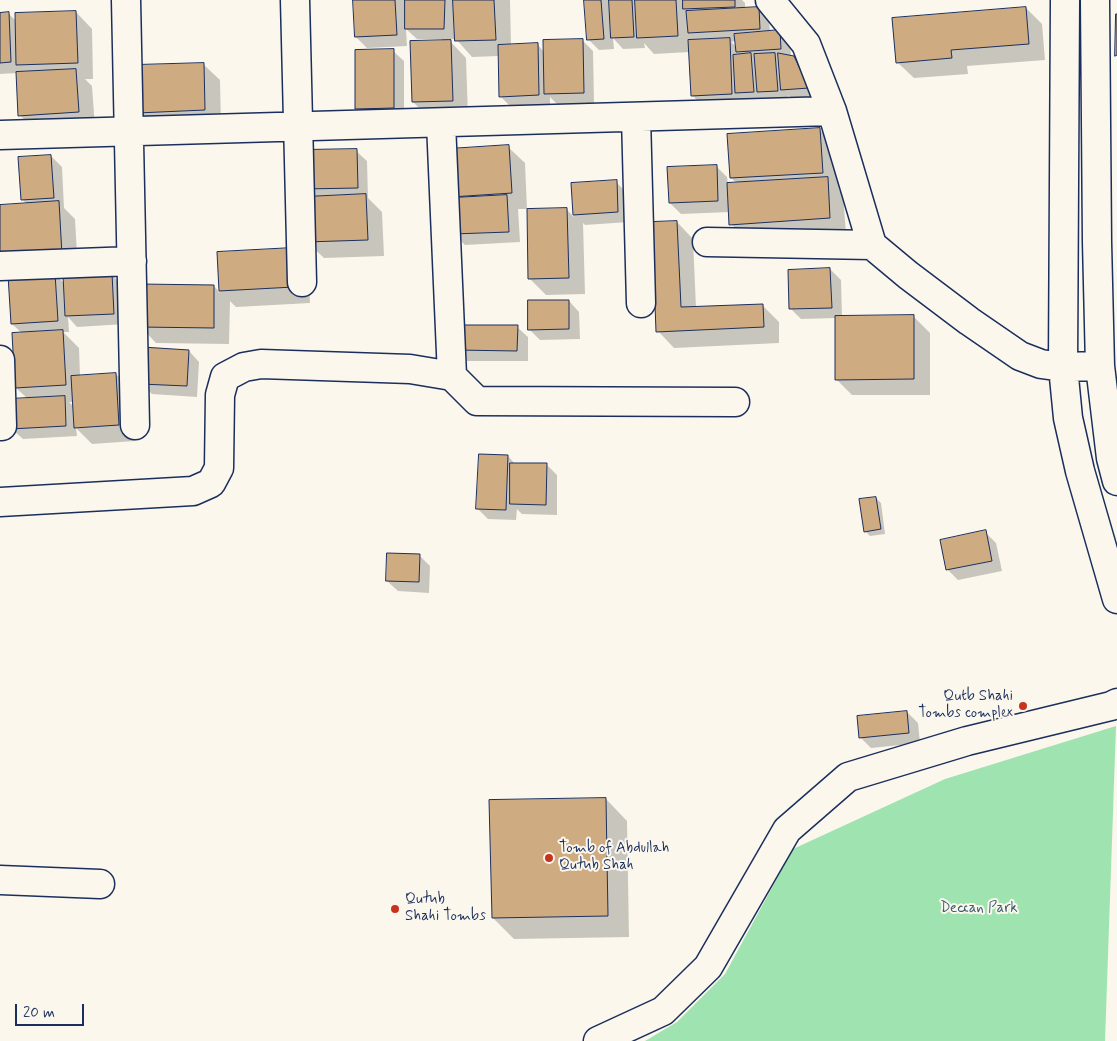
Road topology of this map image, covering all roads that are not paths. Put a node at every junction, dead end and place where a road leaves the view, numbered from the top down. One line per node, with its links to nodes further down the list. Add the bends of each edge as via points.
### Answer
1 (126, 0): 10 (street)
2 (295, 0): 9 (street)
3 (770, 0): 6 (street, via 806,44)
4 (1064, 0): 20 (street)
5 (1095, 0): 19 (street)
6 (832, 112): 7 (street); 13 (street)
7 (636, 117): 8 (street); 17 (street)
8 (441, 123): 9 (street); 21 (street)
9 (298, 127): 10 (street); 16 (street)
10 (129, 132): 11 (street); 14 (street)
11 (0, 136)
12 (707, 242): 13 (street)
13 (872, 246): 20 (street, via 1020,356 1041,364)
14 (132, 261): 15 (street); 23 (street)
15 (0, 266)
16 (302, 282)
17 (641, 303)
18 (0, 360): 24 (street)
19 (1100, 366): 20 (street); 25 (street, via 1111,458)
20 (1063, 367): 27 (street, via 1068,418 1080,471)
21 (452, 376): 22 (street, via 476,401); 26 (street, via 410,369 261,364 244,367 225,377 220,395 219,468 211,483 193,490)
22 (735, 402)
23 (135, 425)
24 (2, 426)
25 (1117, 481)
26 (0, 502)
27 (1117, 599)
28 (1117, 703): 31 (street, via 967,741 848,777 787,830 708,968 663,1011)
29 (0, 880): 30 (street)
30 (100, 884)
31 (598, 1041)

